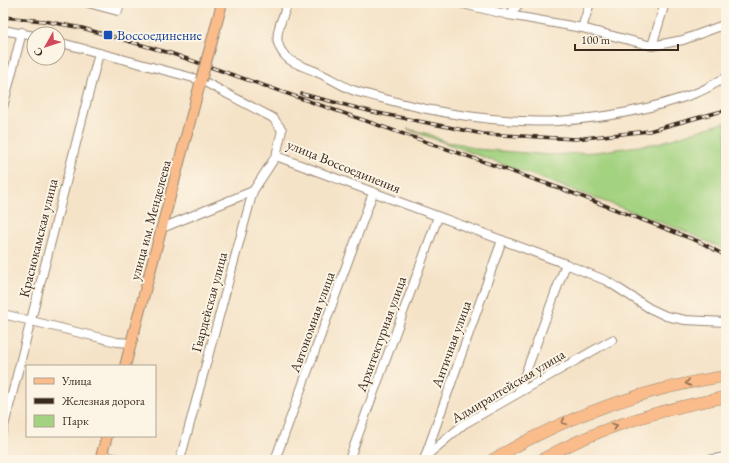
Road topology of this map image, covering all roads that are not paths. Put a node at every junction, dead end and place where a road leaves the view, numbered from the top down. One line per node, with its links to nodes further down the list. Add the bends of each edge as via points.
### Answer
1 (88, 3): 8 (street)
2 (222, 3): 19 (main road, улица им. Менделеева, bridge)
3 (288, 3): 18 (street, via 277,36 278,44 286,57 298,66 312,70 350,89 446,112 515,121 557,121 599,116 634,110 697,92)
4 (458, 3): 9 (street)
5 (520, 3): 9 (street)
6 (590, 3): 11 (street)
7 (665, 3): 16 (street)
8 (119, 7)
9 (508, 15): 11 (street)
10 (726, 24): 16 (street, via 683,40)
11 (582, 28): 16 (street)
12 (3, 30): 13 (street)
13 (22, 32): 14 (street); 20 (street)
14 (26, 33)
15 (66, 44): 17 (street, улица Воссоединения)
16 (652, 46)
17 (99, 53): 19 (street, улица Воссоединения); 29 (street, Краснокамская улица)
18 (726, 78)
19 (201, 80): 21 (street, улица Воссоединения, via 272,118 282,130); 25 (main road, улица им. Менделеева)
20 (3, 107)
21 (276, 156): 22 (street, Гвардейская улица); 23 (street, улица Воссоединения)
22 (253, 191): 25 (street); 43 (street, Гвардейская улица)
23 (373, 193): 24 (street, улица Воссоединения); 44 (street, Автономная улица)
24 (438, 217): 26 (street, улица Воссоединения); 45 (street, Архитектурная улица)
25 (162, 228): 32 (main road, улица им. Менделеева)
26 (502, 240): 27 (street, улица Воссоединения); 41 (street, Античная улица)
27 (566, 264): 30 (street, улица Воссоединения, via 608,282 666,316); 35 (street)
28 (3, 314): 29 (street)
29 (31, 321): 32 (street, via 117,342); 37 (street, Краснокамская улица)
30 (726, 322)
31 (612, 340): 35 (street, Адмиралтейская улица)
32 (131, 343): 33 (main road, улица им. Менделеева)
33 (125, 365)
34 (726, 376): 46 (highway, one-way to 46, via 664,387 599,408 548,429)
35 (518, 393): 41 (street, Адмиралтейская улица, via 464,424)
36 (726, 397): 47 (highway, one-way to 36, via 636,418)
37 (3, 430)
38 (107, 437): 39 (main road)
39 (101, 457): 42 (street)
40 (726, 457): 48 (street)
41 (423, 459)
42 (122, 460)
43 (180, 460)
44 (275, 460)
45 (349, 460)
46 (492, 460)
47 (541, 460)
48 (709, 460)

